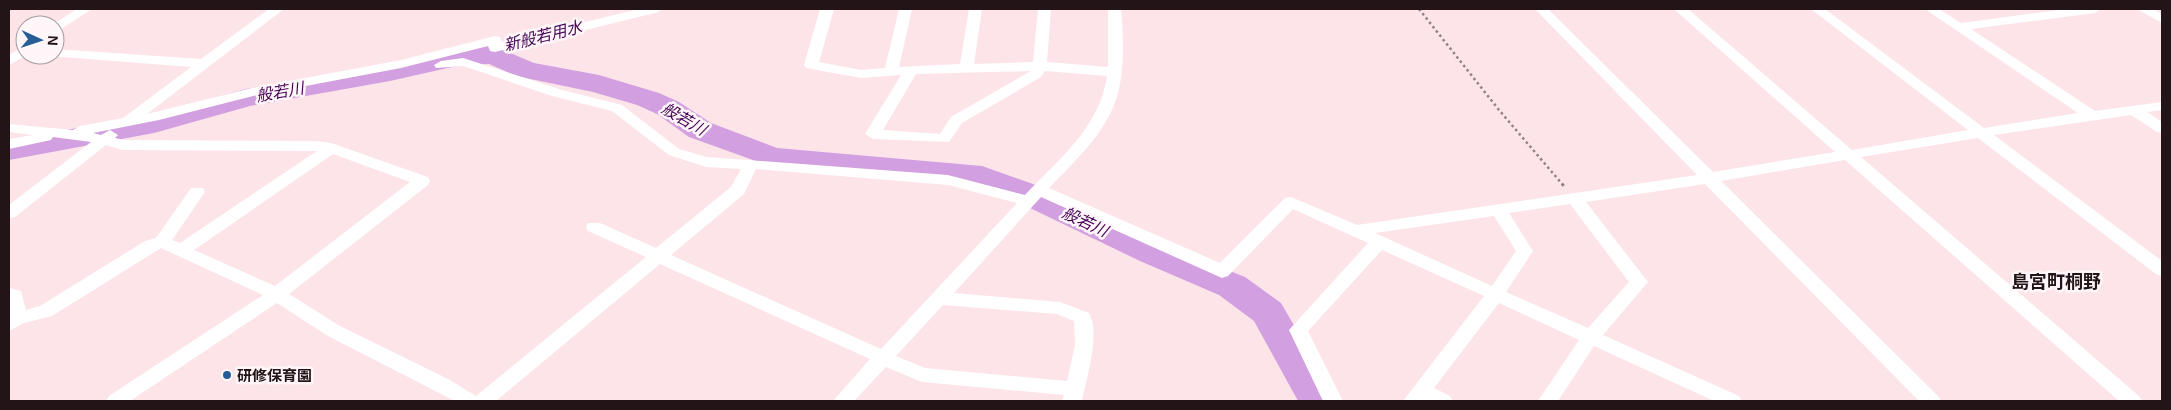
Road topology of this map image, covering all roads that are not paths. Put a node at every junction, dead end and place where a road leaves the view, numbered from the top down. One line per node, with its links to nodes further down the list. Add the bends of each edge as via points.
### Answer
1 (85, 9): 17 (street)
2 (277, 9): 20 (street)
3 (654, 9): 32 (street, via 495,48 495,40 402,64 244,94)
4 (827, 9): 25 (street, via 811,65 860,74)
5 (905, 9): 25 (street)
6 (975, 9): 23 (street)
7 (1046, 9): 22 (street)
8 (1115, 9): 26 (street)
9 (1541, 9): 39 (street)
10 (1680, 9): 37 (street)
11 (1817, 9): 34 (street)
12 (1931, 9): 18 (street)
13 (2095, 9): 15 (street)
14 (2144, 9): 16 (street)
15 (2029, 13): 18 (street)
16 (2162, 19)
17 (65, 22)
18 (1958, 27): 29 (street)
19 (65, 54): 20 (street)
20 (205, 64): 32 (street)
21 (441, 65): 38 (street, via 475,64 557,93 616,108 674,152 706,162)
22 (1040, 66): 23 (street); 24 (street, via 1036,74 956,120 944,139 874,134); 26 (street)
23 (966, 68): 24 (street)
24 (911, 70): 25 (street)
25 (890, 72)
26 (1115, 72): 41 (street, via 1107,104 1097,125)
27 (2162, 106): 28 (street)
28 (2134, 110): 29 (street); 31 (street)
29 (2092, 116): 34 (street)
30 (9, 128): 33 (street)
31 (2162, 129)
32 (112, 132): 33 (street); 33 (street); 36 (street, via 122,145); 44 (street)
33 (68, 133): 35 (street)
34 (1981, 133): 37 (street); 51 (street)
35 (9, 144)
36 (331, 148): 49 (street); 53 (street, via 422,181)
37 (1847, 154): 39 (street); 71 (street)
38 (751, 164): 41 (street, via 948,180); 50 (street, via 738,190)
39 (1709, 178): 42 (street); 70 (street)
40 (197, 192): 47 (street)
41 (1033, 196): 46 (street, via 1204,262 1222,272 1291,202); 55 (street)
42 (1574, 198): 43 (street); 57 (street, via 1638,282)
43 (1498, 210): 46 (street); 54 (street, via 1525,251)
44 (9, 213)
45 (594, 227): 50 (street)
46 (1355, 231): 48 (street)
47 (162, 242): 49 (street); 56 (street, via 46,311)
48 (1379, 242): 54 (street); 66 (street, via 1298,330)
49 (180, 251): 53 (street)
50 (657, 256): 58 (street); 64 (street)
51 (2162, 270)
52 (9, 294): 56 (street, via 15,295)
53 (277, 294): 62 (street); 63 (street, via 334,331)
54 (1495, 295): 57 (street); 61 (street)
55 (938, 298): 58 (street); 59 (street, via 1060,308 1083,318 1084,345)
56 (13, 321)
57 (1590, 338): 60 (street); 68 (street)
58 (882, 358): 59 (street, via 922,375); 65 (street)
59 (1073, 395)
60 (1700, 395): 69 (street)
61 (1417, 396): 67 (street)
62 (116, 401)
63 (470, 401)
64 (483, 401)
65 (843, 401)
66 (1332, 401)
67 (1443, 401)
68 (1548, 401)
69 (1732, 401)
70 (1931, 401)
71 (2132, 401)

